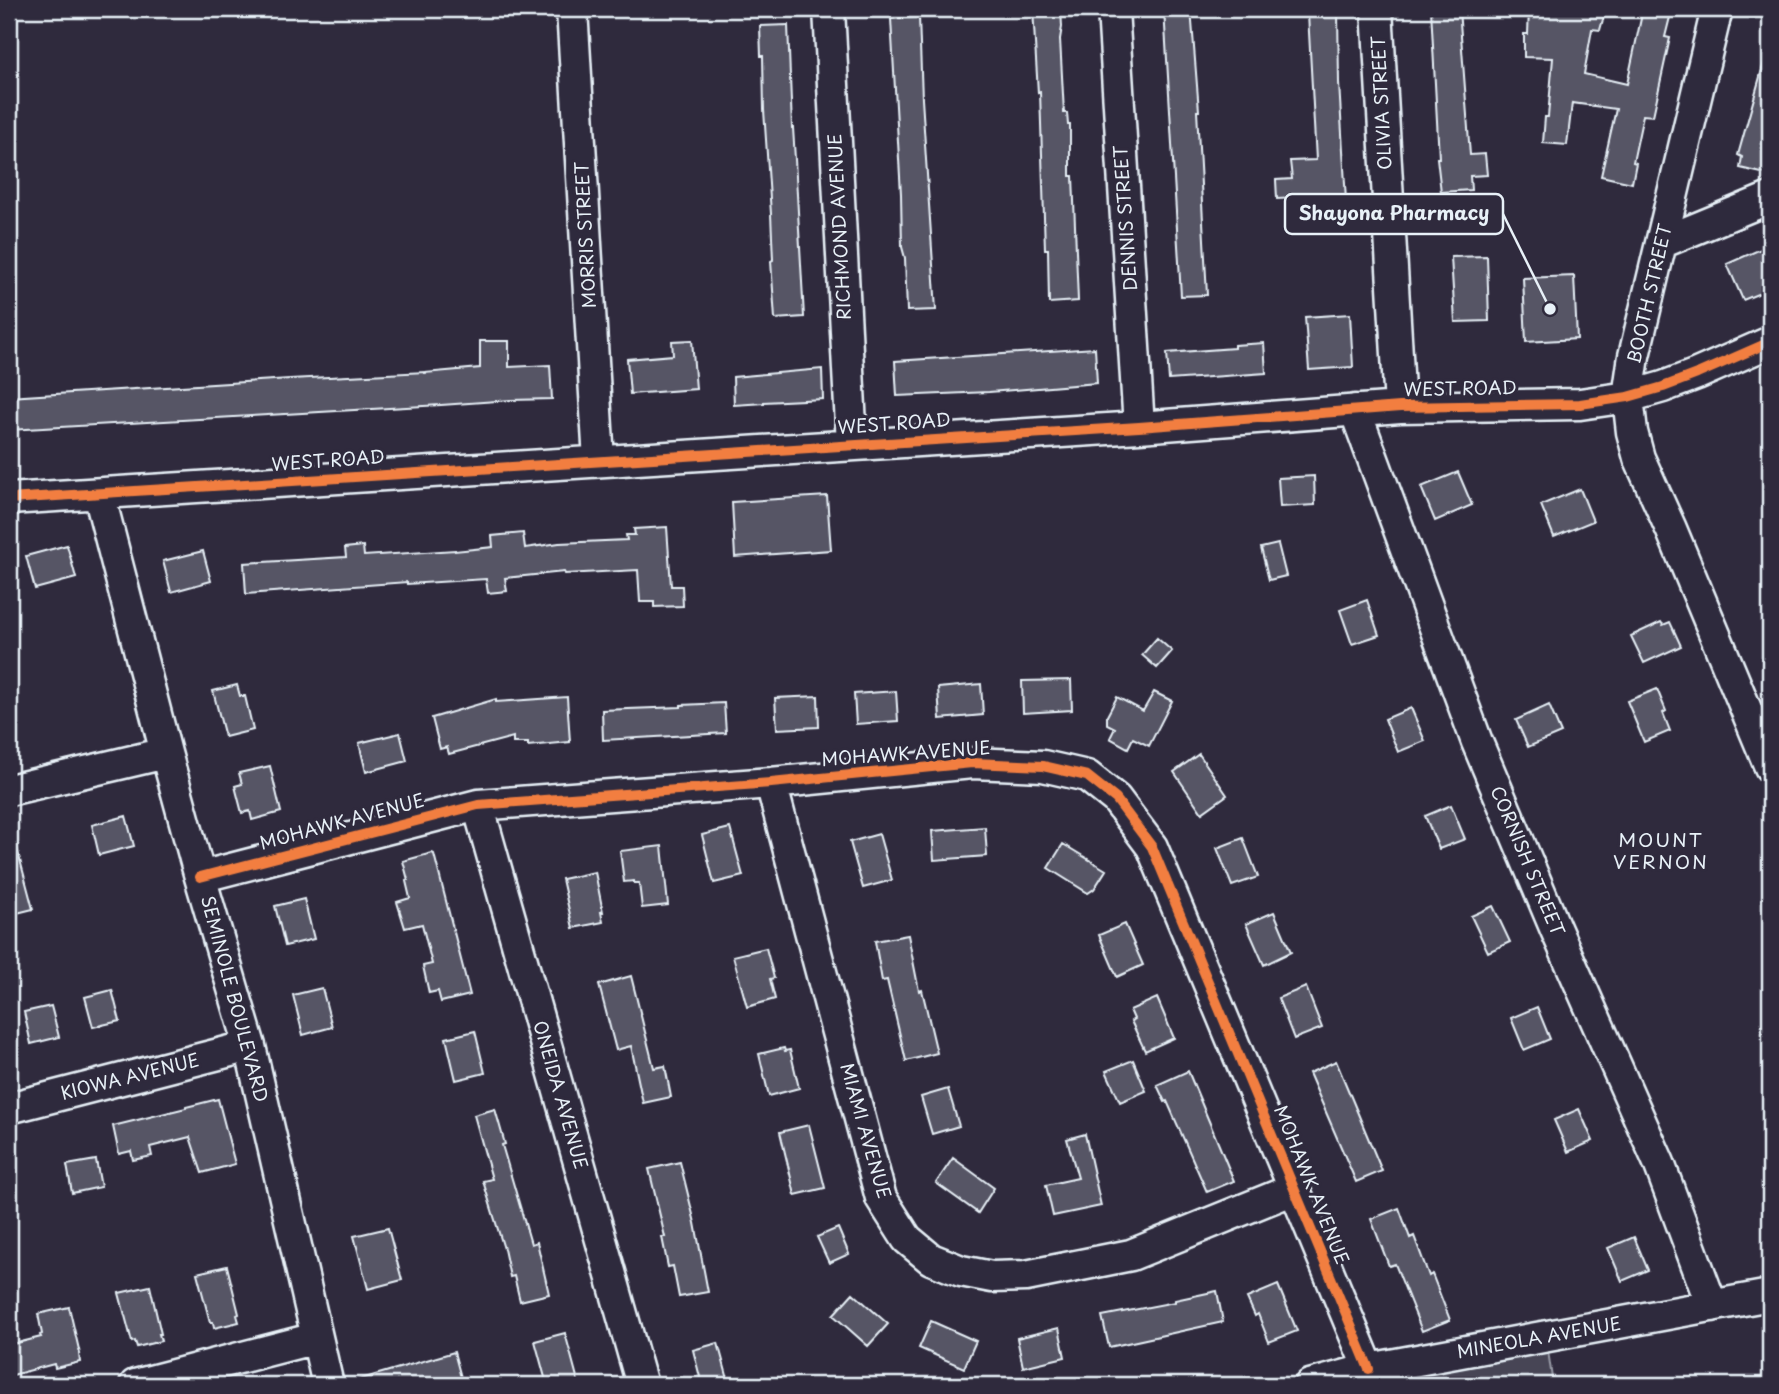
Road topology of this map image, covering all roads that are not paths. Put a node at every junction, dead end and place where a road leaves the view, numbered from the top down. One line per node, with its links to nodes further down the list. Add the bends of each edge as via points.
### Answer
1 (572, 9): 14 (street, MORRIS STREET)
2 (829, 9): 13 (street, RICHMOND AVENUE)
3 (1113, 9): 12 (street, DENNIS STREET)
4 (1377, 9): 10 (street, OLIVIA STREET)
5 (1717, 9): 7 (street, BOOTH STREET)
6 (1770, 198): 7 (street)
7 (1661, 243): 9 (street, BOOTH STREET)
8 (1770, 342): 9 (street, WEST ROAD)
9 (1628, 397): 10 (street, WEST ROAD, via 1580,404); 18 (street, BOOTH STREET, via 1639,458)
10 (1399, 407): 11 (street, WEST ROAD)
11 (1355, 410): 12 (street, WEST ROAD); 27 (street, CORNISH STREET, via 1477,742 1659,1163)
12 (1139, 426): 13 (street, WEST ROAD)
13 (852, 444): 14 (street, WEST ROAD)
14 (599, 461): 15 (street, WEST ROAD)
15 (99, 494): 16 (street, WEST ROAD); 17 (street, SEMINOLE BOULEVARD)
16 (9, 499)
17 (166, 753): 20 (street); 22 (street, SEMINOLE BOULEVARD)
18 (1770, 768)
19 (771, 783): 21 (street, MOHAWK AVENUE); 25 (street, MOHAWK AVENUE, via 972,763 1043,766 1087,775 1116,799 1152,847); 25 (street, MIAMI AVENUE, via 881,1198 907,1239 931,1259 992,1277 1072,1268 1131,1255)
20 (9, 790)
21 (478, 805): 22 (street, MOHAWK AVENUE); 32 (street, ONEIDA AVENUE)
22 (200, 877): 23 (street, SEMINOLE BOULEVARD)
23 (250, 1046): 24 (street, KIOWA AVENUE); 28 (street, SEMINOLE BOULEVARD)
24 (9, 1108)
25 (1294, 1189): 29 (street, MOHAWK AVENUE)
26 (1770, 1295): 27 (street, MINEOLA AVENUE)
27 (1712, 1306): 29 (street, MINEOLA AVENUE)
28 (316, 1338): 30 (street); 31 (street, SEMINOLE BOULEVARD)
29 (1369, 1369): 33 (street, MINEOLA AVENUE)
30 (135, 1385)
31 (328, 1385)
32 (642, 1385)
33 (1310, 1385)

